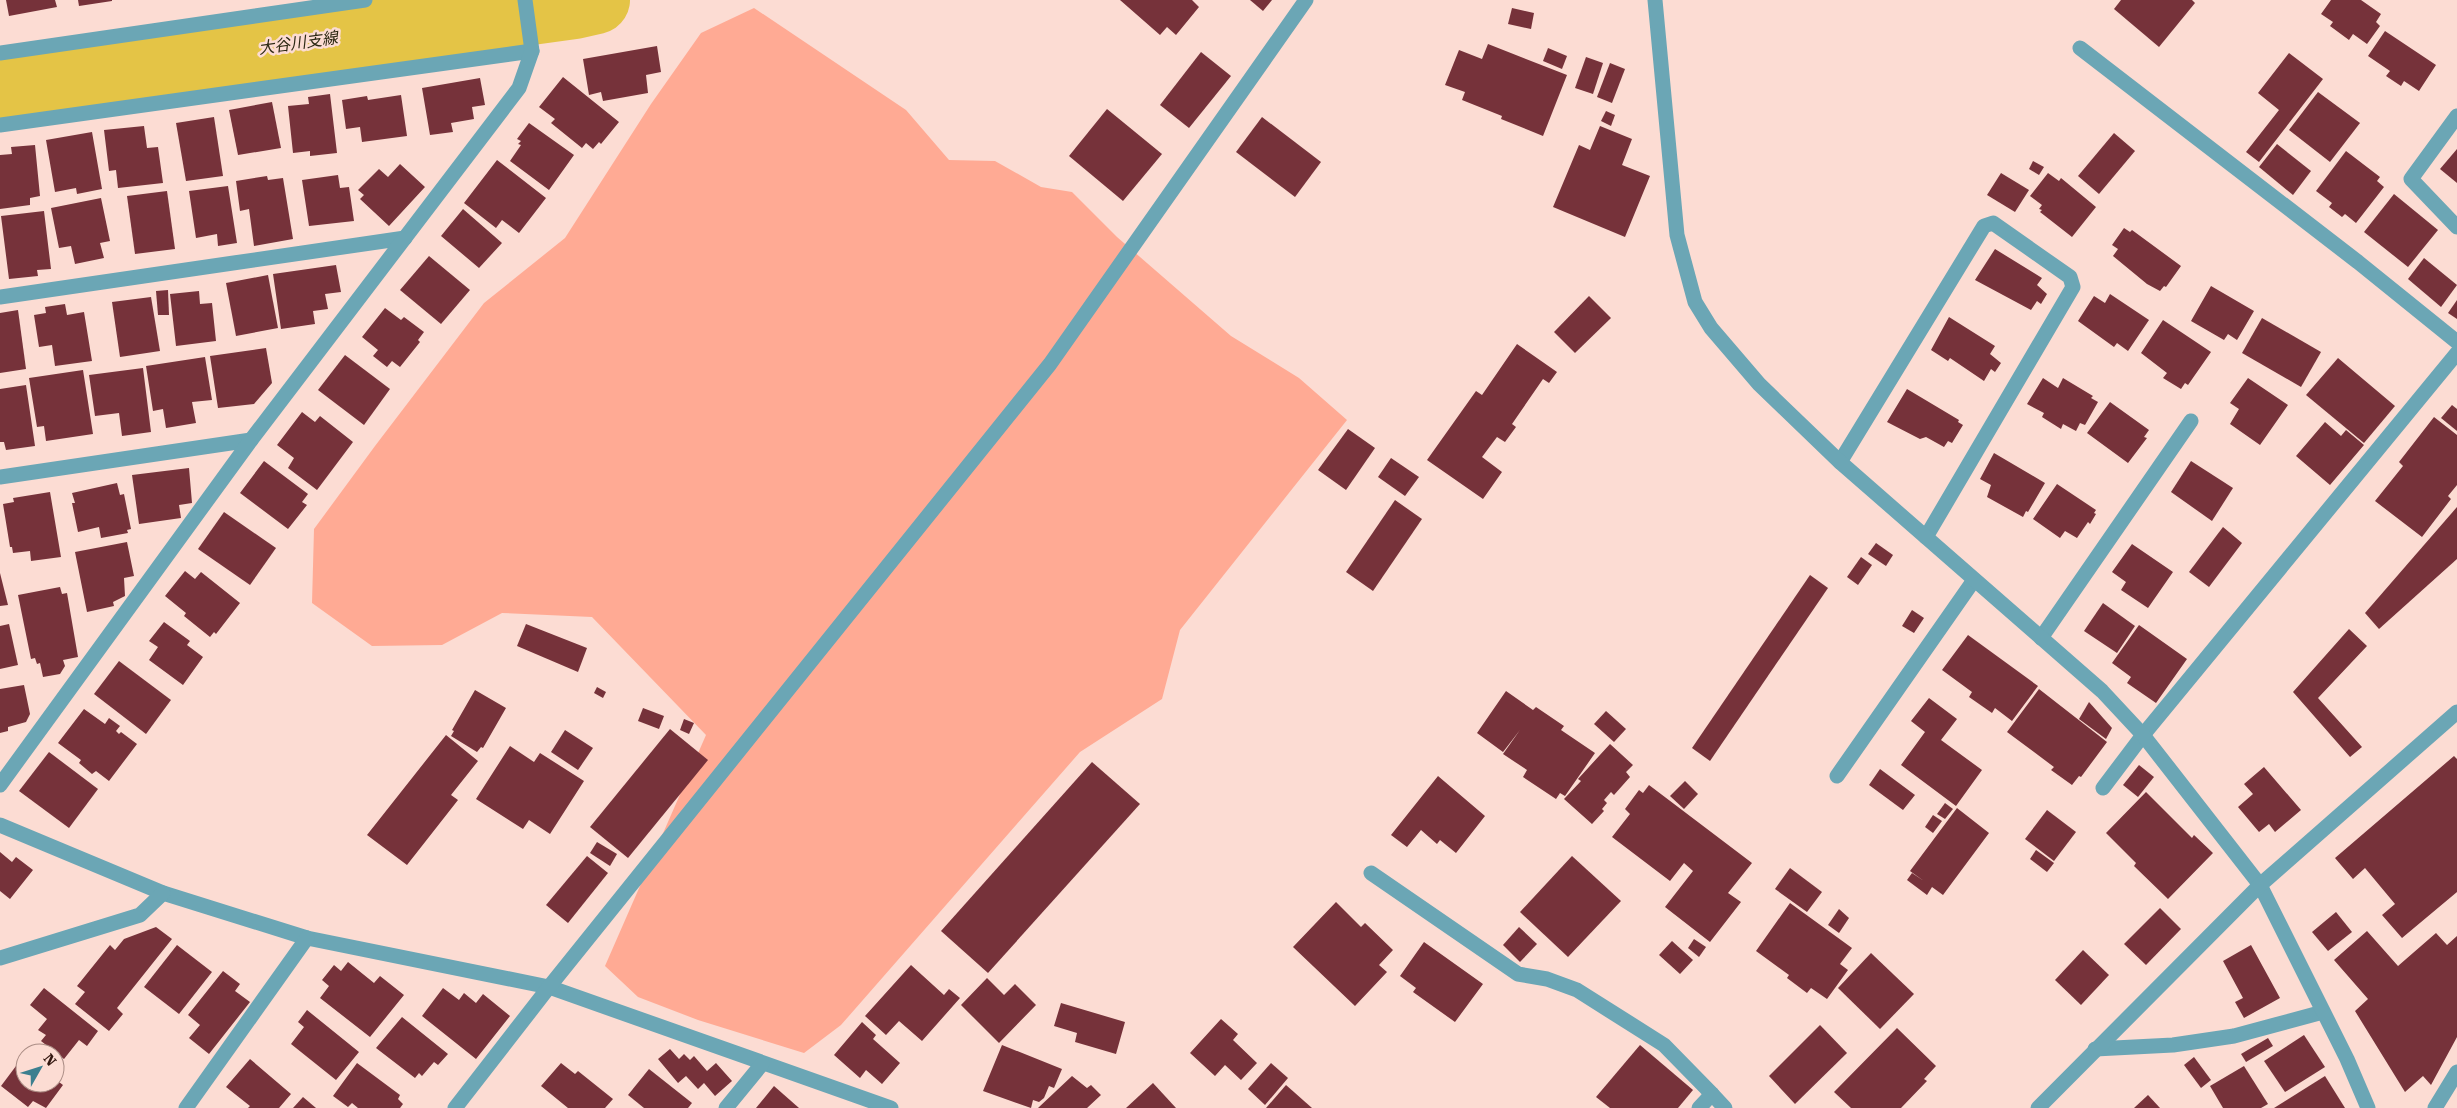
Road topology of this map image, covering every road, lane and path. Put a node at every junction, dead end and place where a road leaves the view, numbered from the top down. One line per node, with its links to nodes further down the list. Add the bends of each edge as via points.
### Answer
1 (365, 0): 7 (street)
2 (525, 0): 6 (street)
3 (1306, 0): 33 (street, via 1050,364)
4 (1656, 0): 17 (street, via 1677,235 1695,302 1711,328 1759,384)
5 (2080, 48): 13 (street)
6 (532, 51): 9 (street); 11 (street, via 520,88)
7 (0, 53)
8 (2457, 116): 10 (street, via 2411,179)
9 (0, 126)
10 (2457, 227)
11 (405, 238): 12 (street); 16 (street)
12 (0, 297)
13 (2457, 342)
14 (2457, 353): 23 (street)
15 (2191, 421): 21 (street)
16 (251, 440): 18 (street); 25 (street)
17 (1840, 462): 19 (street); 19 (street, via 1984,226 1994,224 2070,277 2073,287)
18 (0, 477)
19 (1926, 537): 20 (street)
20 (1974, 580): 21 (street); 24 (street)
21 (2041, 638): 23 (street, via 2102,691)
22 (2457, 712): 29 (street)
23 (2143, 735): 26 (street); 29 (street)
24 (1837, 776)
25 (0, 785)
26 (2103, 788)
27 (0, 825): 30 (street)
28 (1371, 873): 38 (street, via 1518,974 1547,979 1577,990 1664,1045)
29 (2260, 886): 34 (street); 35 (street)
30 (163, 893): 31 (street); 32 (street, via 140,915)
31 (307, 938): 33 (street); 39 (street)
32 (0, 958)
33 (549, 988): 36 (street); 40 (street)
34 (2323, 1012): 35 (street, via 2234,1036 2173,1045); 46 (street)
35 (2095, 1049): 45 (street)
36 (762, 1064): 41 (street); 42 (street)
37 (2457, 1072): 47 (street)
38 (1712, 1094): 43 (street); 44 (street)
39 (186, 1108)
40 (455, 1108)
41 (726, 1108)
42 (890, 1108)
43 (1699, 1108)
44 (1725, 1108)
45 (2038, 1108)
46 (2368, 1108)
47 (2435, 1108)

